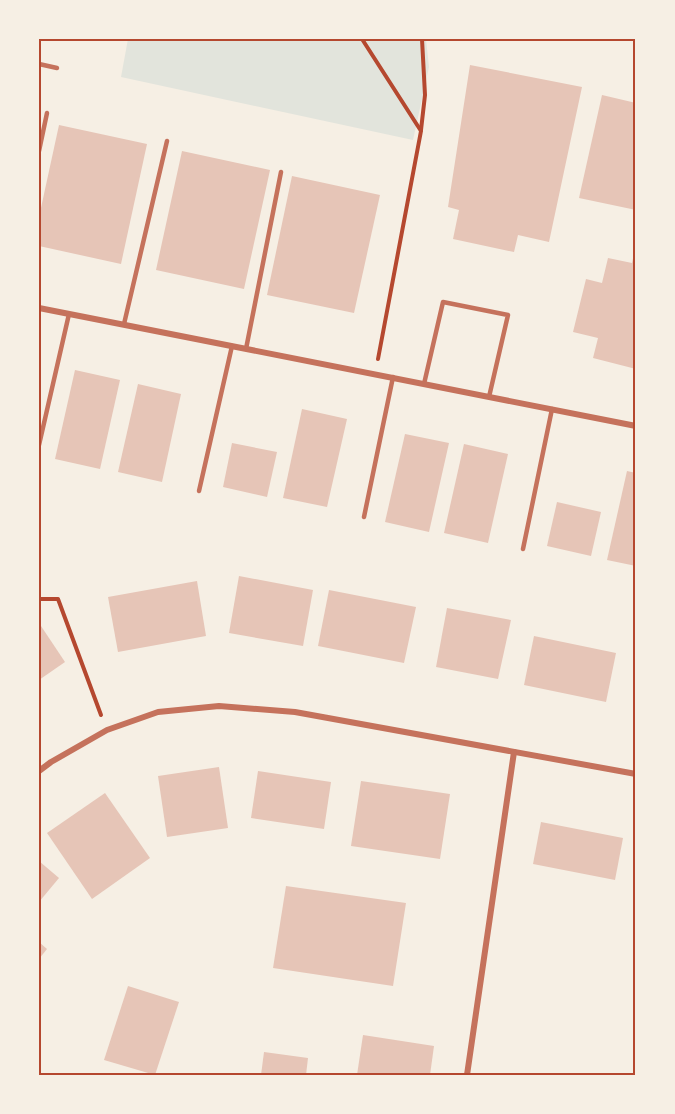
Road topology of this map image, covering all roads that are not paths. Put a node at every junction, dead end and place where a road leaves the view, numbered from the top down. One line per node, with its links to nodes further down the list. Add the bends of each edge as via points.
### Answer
1 (39, 64): 2 (lane)
2 (57, 68)
3 (47, 113): 5 (lane)
4 (167, 141): 9 (lane)
5 (39, 152)
6 (281, 172): 11 (lane)
7 (39, 308): 8 (street)
8 (69, 314): 9 (street); 17 (lane)
9 (124, 324): 10 (street)
10 (232, 346): 11 (street); 18 (lane)
11 (246, 349): 12 (street)
12 (393, 377): 13 (street); 19 (lane)
13 (424, 384): 14 (street); 14 (lane, via 442,302 508,315)
14 (489, 397): 15 (street)
15 (552, 409): 16 (street); 20 (lane)
16 (636, 426)
17 (39, 445)
18 (199, 491)
19 (364, 517)
20 (523, 549)
21 (514, 752): 22 (street, via 295,712 219,706 158,712 107,730); 23 (street); 24 (street)
22 (39, 771)
23 (636, 774)
24 (467, 1075)

